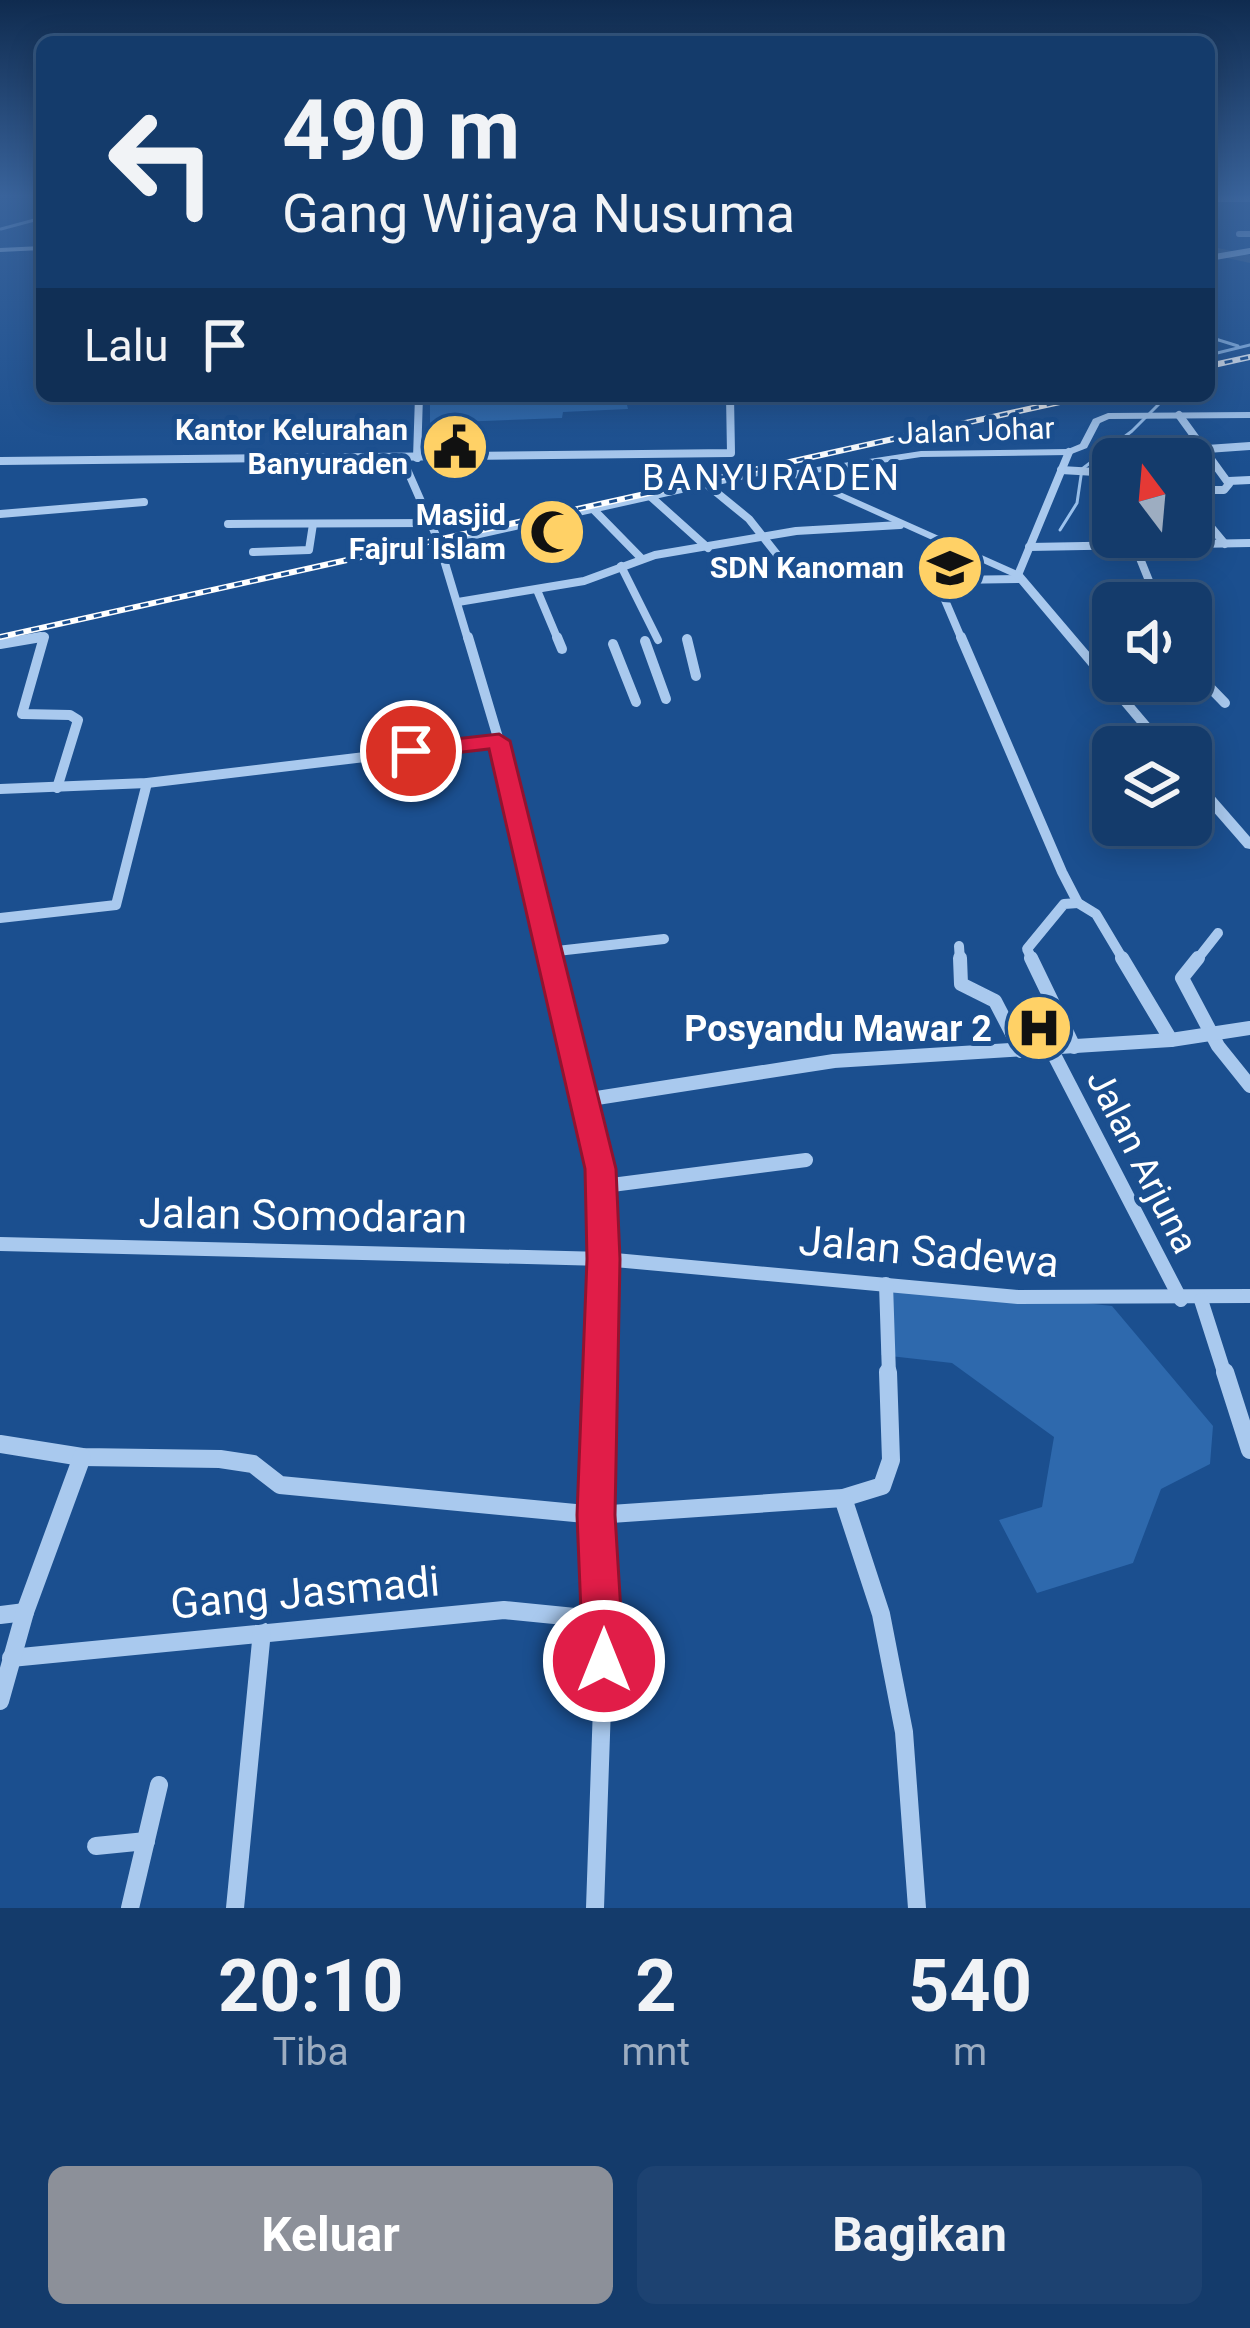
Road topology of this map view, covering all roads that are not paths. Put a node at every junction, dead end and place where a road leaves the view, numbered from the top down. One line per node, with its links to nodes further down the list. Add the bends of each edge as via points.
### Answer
1 (419, 402): 10 (street)
2 (730, 402): 10 (street, via 731,453)
3 (1179, 415): 4 (street, Jalan Johar); 5 (street); 8 (street, Jalan Johar, via 1099,418 1084,446)
4 (1250, 415)
5 (1196, 438)
6 (1250, 446): 7 (street)
7 (1212, 448)
8 (1069, 452): 13 (street); 15 (street, Jalan Johar, via 921,454)
9 (402, 458): 10 (street); 12 (street); 24 (street)
10 (417, 458)
11 (1212, 459): 17 (street)
12 (0, 461)
13 (1061, 470): 14 (street); 35 (street)
14 (1092, 472)
15 (791, 475): 18 (street, via 771,470); 27 (street)
16 (1250, 480): 17 (street)
17 (1229, 481): 19 (street, via 1226,490)
18 (705, 483): 20 (street); 29 (street)
19 (1212, 490)
20 (650, 496): 22 (street); 36 (street)
21 (144, 502): 23 (street)
22 (592, 508): 30 (street); 38 (street)
23 (0, 514)
24 (428, 523): 26 (street); 30 (street)
25 (228, 524): 26 (street)
26 (313, 524): 37 (street, via 309,550)
27 (900, 525): 29 (street); 41 (street)
28 (1212, 528): 33 (street)
29 (766, 537): 36 (street); 40 (street)
30 (440, 543): 43 (street)
31 (1250, 543): 33 (street)
32 (1212, 544): 33 (street)
33 (1225, 544)
34 (1092, 546): 35 (street)
35 (1028, 547): 41 (street)
36 (708, 548): 38 (street)
37 (253, 552)
38 (642, 559): 39 (street)
39 (621, 566): 42 (street); 45 (street)
40 (794, 576)
41 (1019, 577): 55 (street); 62 (street, via 938,586)
42 (537, 590): 43 (street); 49 (street)
43 (458, 602): 56 (street)
44 (687, 639): 50 (street)
45 (658, 640)
46 (645, 641): 52 (street)
47 (0, 644): 59 (street, via 44,637 22,714 78,720)
48 (613, 644): 53 (street)
49 (562, 649)
50 (696, 676)
51 (1212, 690): 54 (street)
52 (666, 699)
53 (637, 702)
54 (1225, 703)
55 (1146, 726)
56 (499, 741): 57 (street); 67 (street)
57 (147, 782): 59 (street); 63 (street, via 116,905)
58 (0, 788): 59 (street)
59 (56, 788)
60 (1212, 801): 61 (street)
61 (1250, 844)
62 (1078, 903): 70 (street, via 1096,914); 71 (street, via 1064,904 1027,949)
63 (0, 918)
64 (1218, 933): 69 (street, via 1182,978)
65 (664, 938): 67 (street)
66 (959, 946): 73 (street, via 961,984 995,1000)
67 (548, 952): 75 (street)
68 (1250, 1028): 69 (street)
69 (1214, 1036): 70 (street); 74 (street)
70 (1171, 1040): 71 (street)
71 (1073, 1047): 72 (street)
72 (1051, 1049): 73 (street); 82 (street, Jalan Arjuna)
73 (1022, 1051): 75 (street, via 834,1061)
74 (1250, 1086)
75 (584, 1100): 77 (street)
76 (806, 1160): 77 (street)
77 (604, 1186): 79 (street)
78 (0, 1244): 79 (street, Jalan Somodaran)
79 (604, 1259): 80 (street, Jalan Sadewa); 88 (street)
80 (886, 1284): 82 (street, Jalan Sadewa); 87 (street, via 889,1471 882,1486)
81 (1250, 1295): 83 (street, Jalan Sadewa)
82 (1181, 1300): 83 (street, Jalan Sadewa)
83 (1201, 1300): 85 (street)
84 (0, 1444): 86 (street)
85 (1250, 1450)
86 (82, 1456): 88 (street, via 220,1459 253,1464 280,1486); 89 (street)
87 (843, 1498): 88 (street); 101 (street, via 881,1614 904,1732)
88 (596, 1515): 91 (street)
89 (25, 1612): 90 (street); 93 (street)
90 (0, 1615)
91 (605, 1620): 92 (street, Gang Jasmadi, via 504,1610); 100 (street)
92 (262, 1631): 93 (street, Gang Jasmadi); 99 (street)
93 (11, 1658): 94 (street)
94 (0, 1701)
95 (159, 1785): 96 (street)
96 (146, 1841): 97 (street); 98 (street)
97 (96, 1846)
98 (130, 1908)
99 (235, 1908)
100 (595, 1908)
101 (917, 1908)

